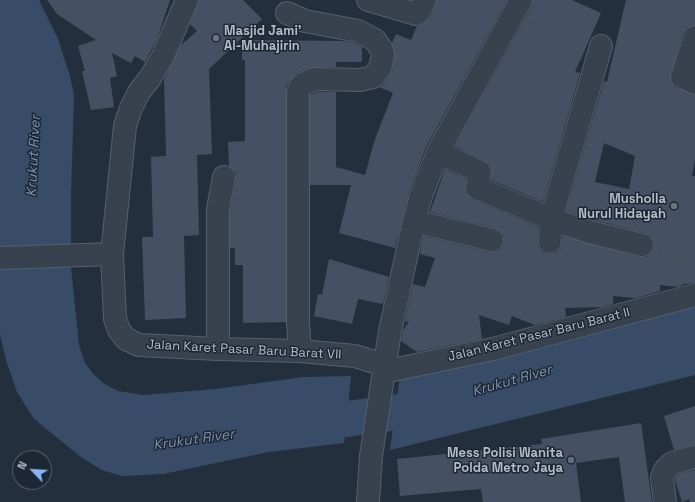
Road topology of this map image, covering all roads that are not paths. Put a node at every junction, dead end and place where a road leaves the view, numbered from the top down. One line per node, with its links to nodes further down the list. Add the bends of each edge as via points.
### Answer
1 (187, 0): 16 (street, Jalan Karet Pasar Baru Barat VII, via 163,56 139,92 125,126)
2 (368, 0): 3 (street, via 416,14 420,12)
3 (425, 0)
4 (521, 0): 9 (street)
5 (287, 13): 20 (street, via 305,21 358,30 375,40 383,55 380,68 373,77 360,80 314,79 301,85 298,92)
6 (695, 37): 8 (street, via 682,77)
7 (601, 46): 11 (street)
8 (695, 83)
9 (438, 152): 11 (street, via 480,172 477,188); 12 (street)
10 (224, 176): 19 (street, via 218,209)
11 (551, 219): 14 (street); 15 (street)
12 (414, 221): 13 (street); 21 (street)
13 (492, 240)
14 (550, 242)
15 (642, 245)
16 (112, 254): 17 (street); 19 (street, Jalan Karet Pasar Baru Barat VII, via 115,319 126,339 139,345)
17 (0, 258)
18 (695, 295): 21 (street, Jalan Karet Pasar Baru Barat II, via 493,349)
19 (218, 349): 20 (street, Jalan Karet Pasar Baru Barat VII)
20 (300, 350): 21 (street, Jalan Karet Pasar Baru Barat VII, via 355,356)
21 (383, 371): 23 (street, via 371,456)
22 (695, 457): 24 (street, via 672,463 665,470 662,478)
23 (368, 502)
24 (665, 502)

